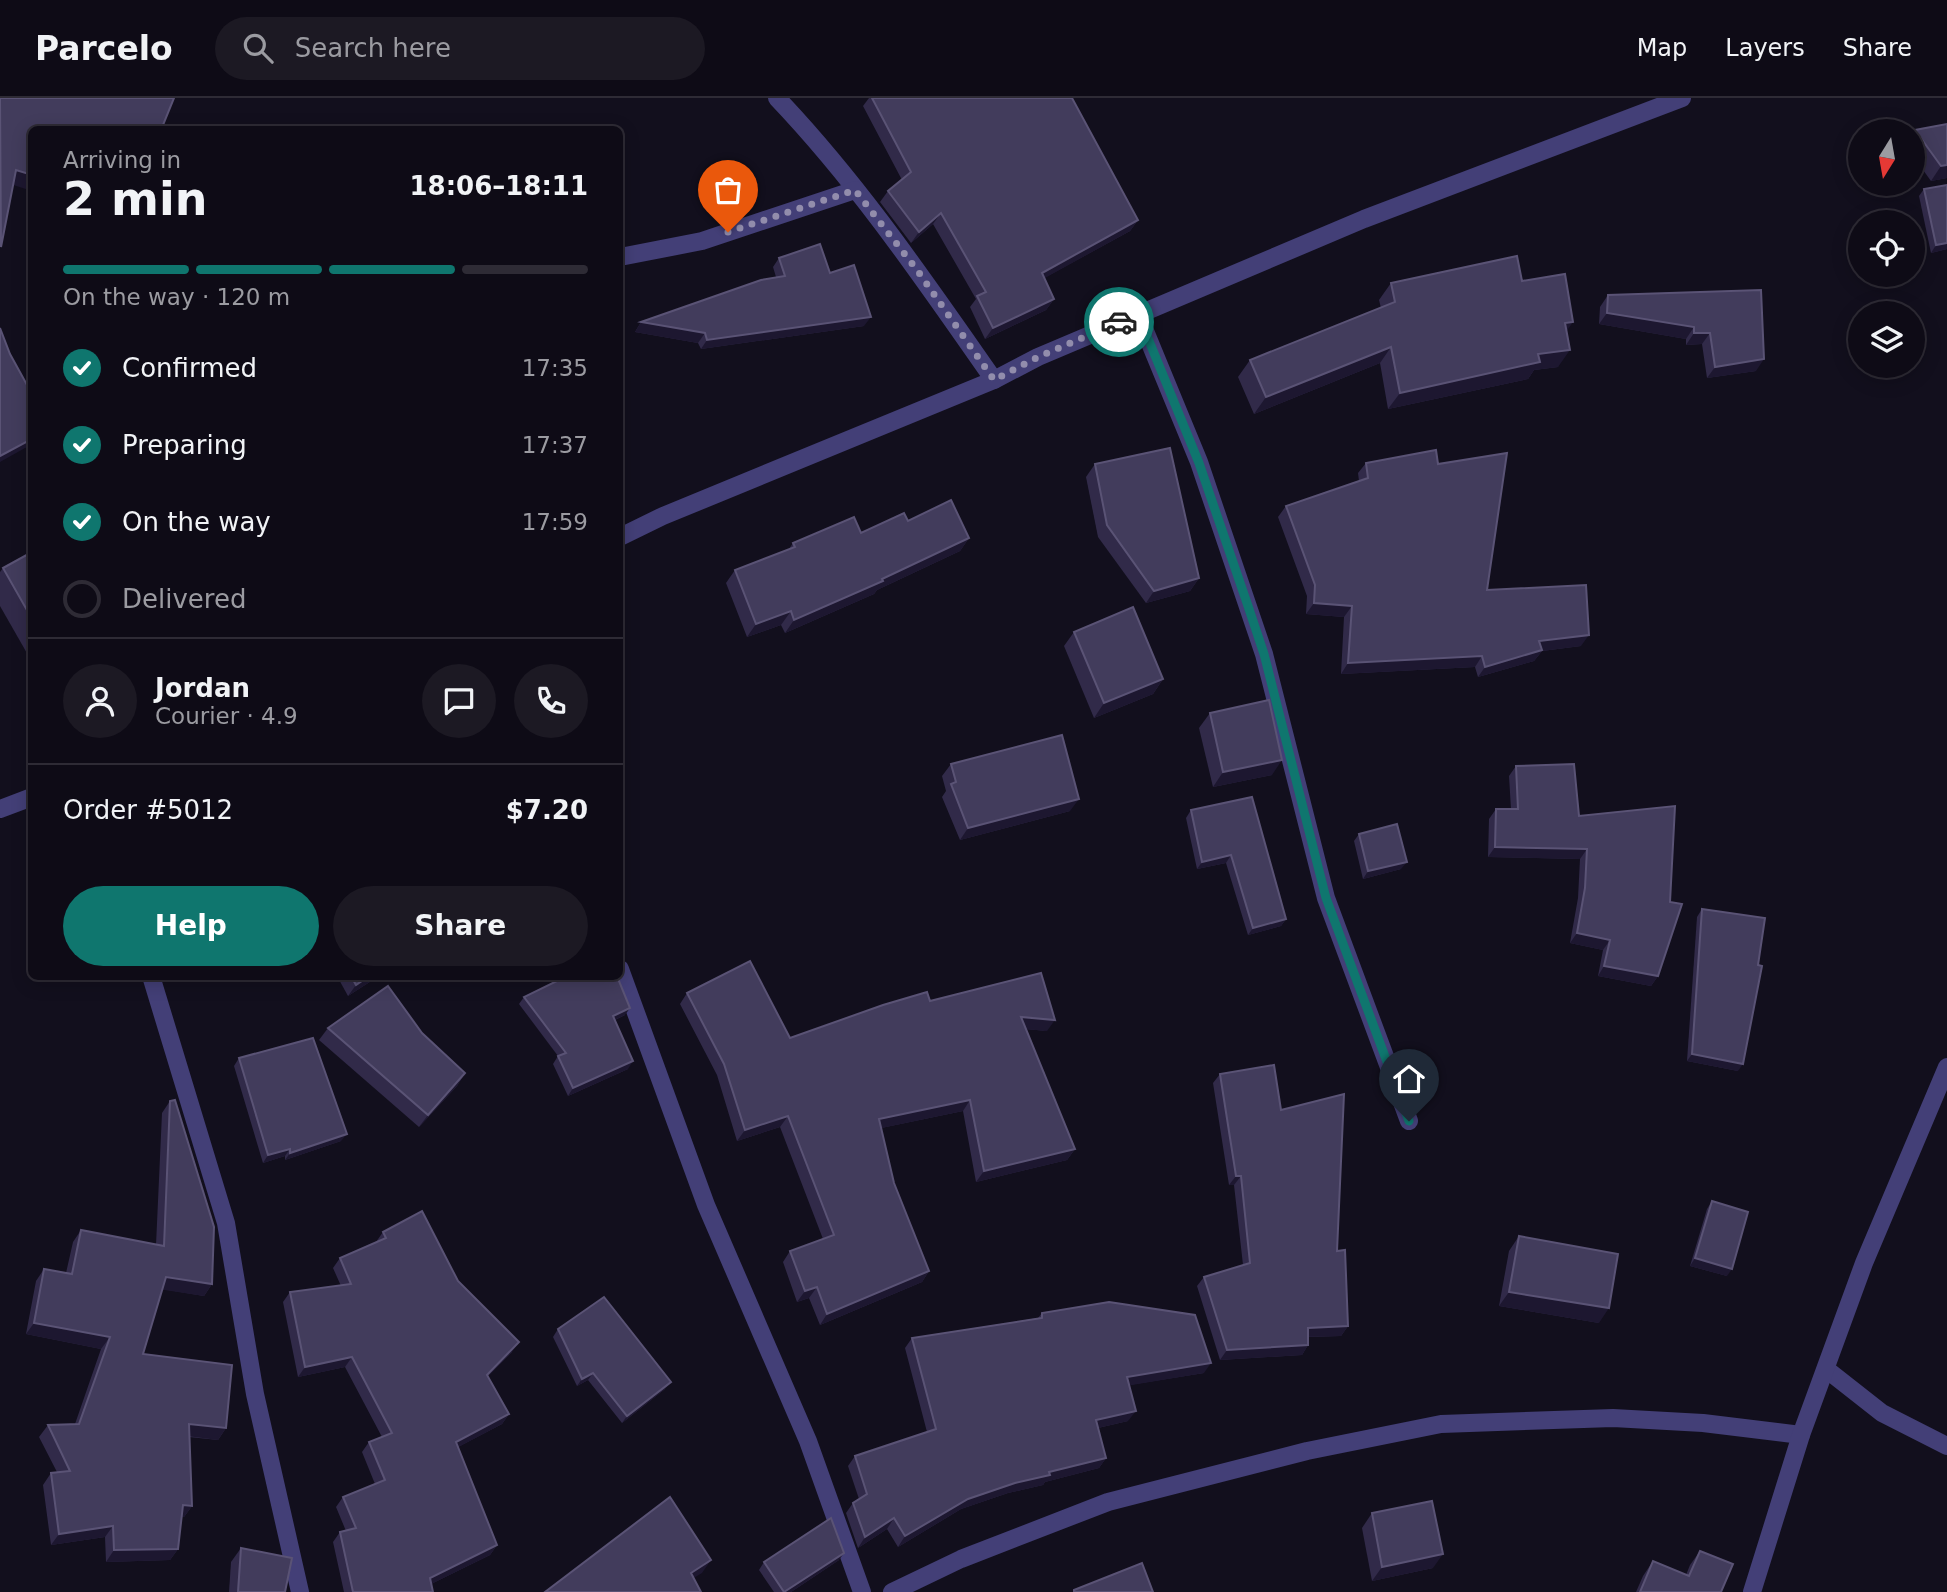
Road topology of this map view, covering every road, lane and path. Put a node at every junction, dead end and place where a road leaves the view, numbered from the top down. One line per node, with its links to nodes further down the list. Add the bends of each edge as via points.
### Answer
1 (777, 98): 3 (street)
2 (1682, 98): 5 (street, via 1364,219)
3 (855, 190): 4 (street, via 702,241); 6 (street)
4 (623, 256)
5 (1138, 314): 6 (street); 13 (street, via 1199,463 1264,654 1326,898)
6 (994, 380): 7 (street)
7 (623, 536)
8 (28, 798): 9 (street)
9 (0, 809)
10 (623, 977): 18 (street, via 706,1205 808,1441)
11 (151, 980): 17 (street, via 226,1223 255,1394)
12 (1947, 1066): 14 (street)
13 (1409, 1121)
14 (1825, 1369): 15 (street); 16 (street, via 1882,1413)
15 (1801, 1435): 19 (street, via 1613,1418 1441,1424 1307,1451 1108,1502 961,1559); 20 (street)
16 (1947, 1446)
17 (300, 1592)
18 (862, 1592)
19 (892, 1592)
20 (1752, 1592)

